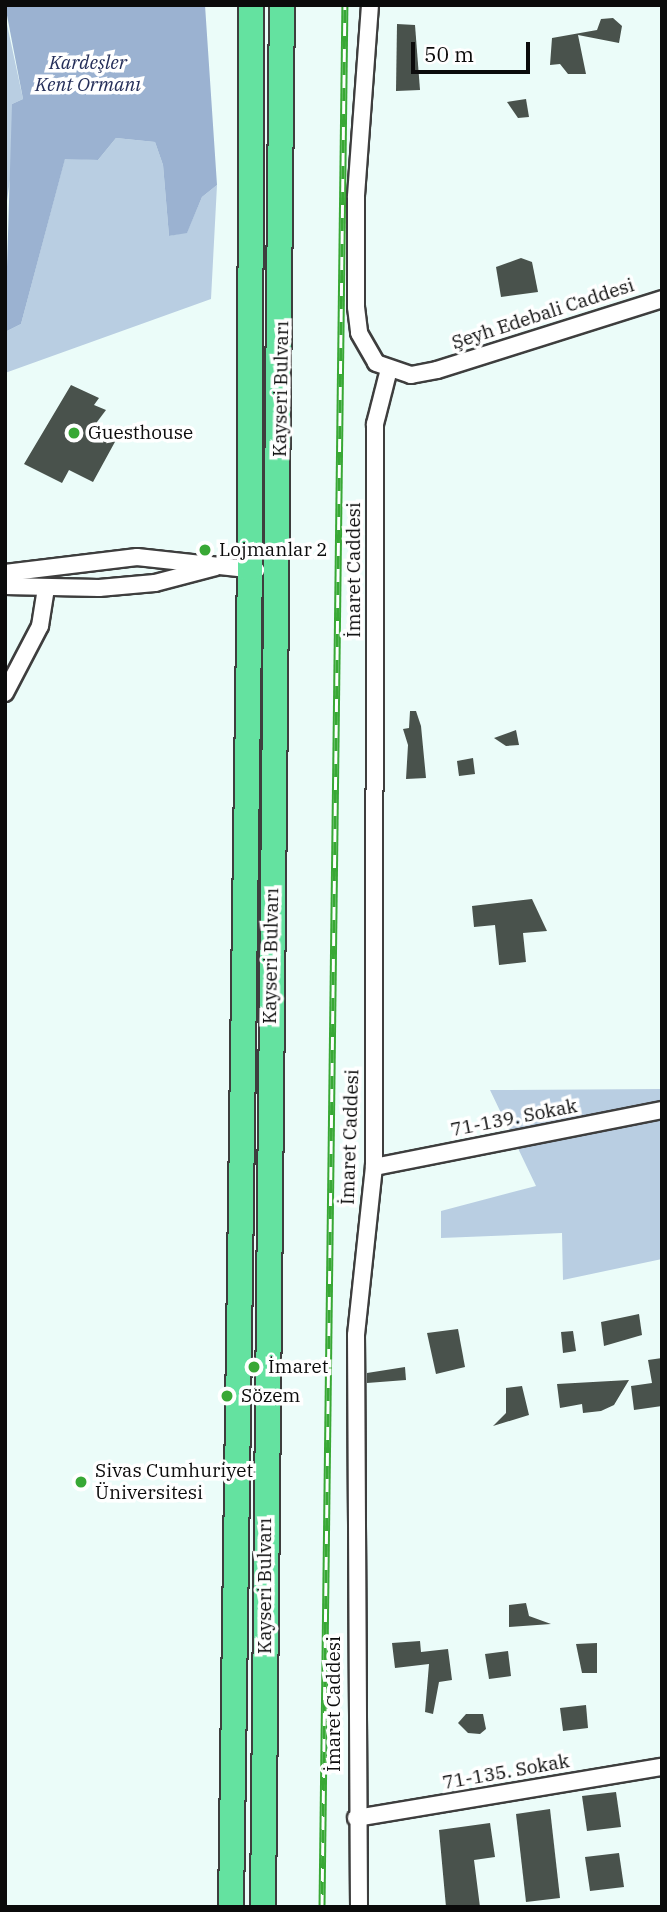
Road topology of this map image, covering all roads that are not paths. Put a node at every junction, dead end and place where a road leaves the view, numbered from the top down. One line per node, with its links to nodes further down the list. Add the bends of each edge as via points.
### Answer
1 (251, 5): 7 (highway, Kayseri Bulvarı)
2 (282, 5): 8 (highway, Kayseri Bulvarı)
3 (370, 5): 5 (street, via 356,197 356,307 367,349 376,363)
4 (662, 299): 5 (street, Şeyh Edebali Caddesi, via 437,370 411,375)
5 (389, 369): 13 (street, İmaret Caddesi, via 375,424)
6 (218, 567): 7 (street); 9 (street, via 137,557); 10 (street, via 155,583)
7 (250, 569): 8 (street); 16 (highway, Kayseri Bulvarı)
8 (278, 574): 17 (highway, Kayseri Bulvarı)
9 (6, 576): 10 (street)
10 (46, 587): 11 (street, via 40,626)
11 (5, 694)
12 (662, 1110): 13 (street, 71-139. Sokak)
13 (374, 1167): 15 (street, İmaret Caddesi, via 356,1335)
14 (662, 1767): 15 (street, 71-135. Sokak)
15 (356, 1818): 18 (street, İmaret Caddesi)
16 (231, 1907)
17 (262, 1907)
18 (359, 1907)

